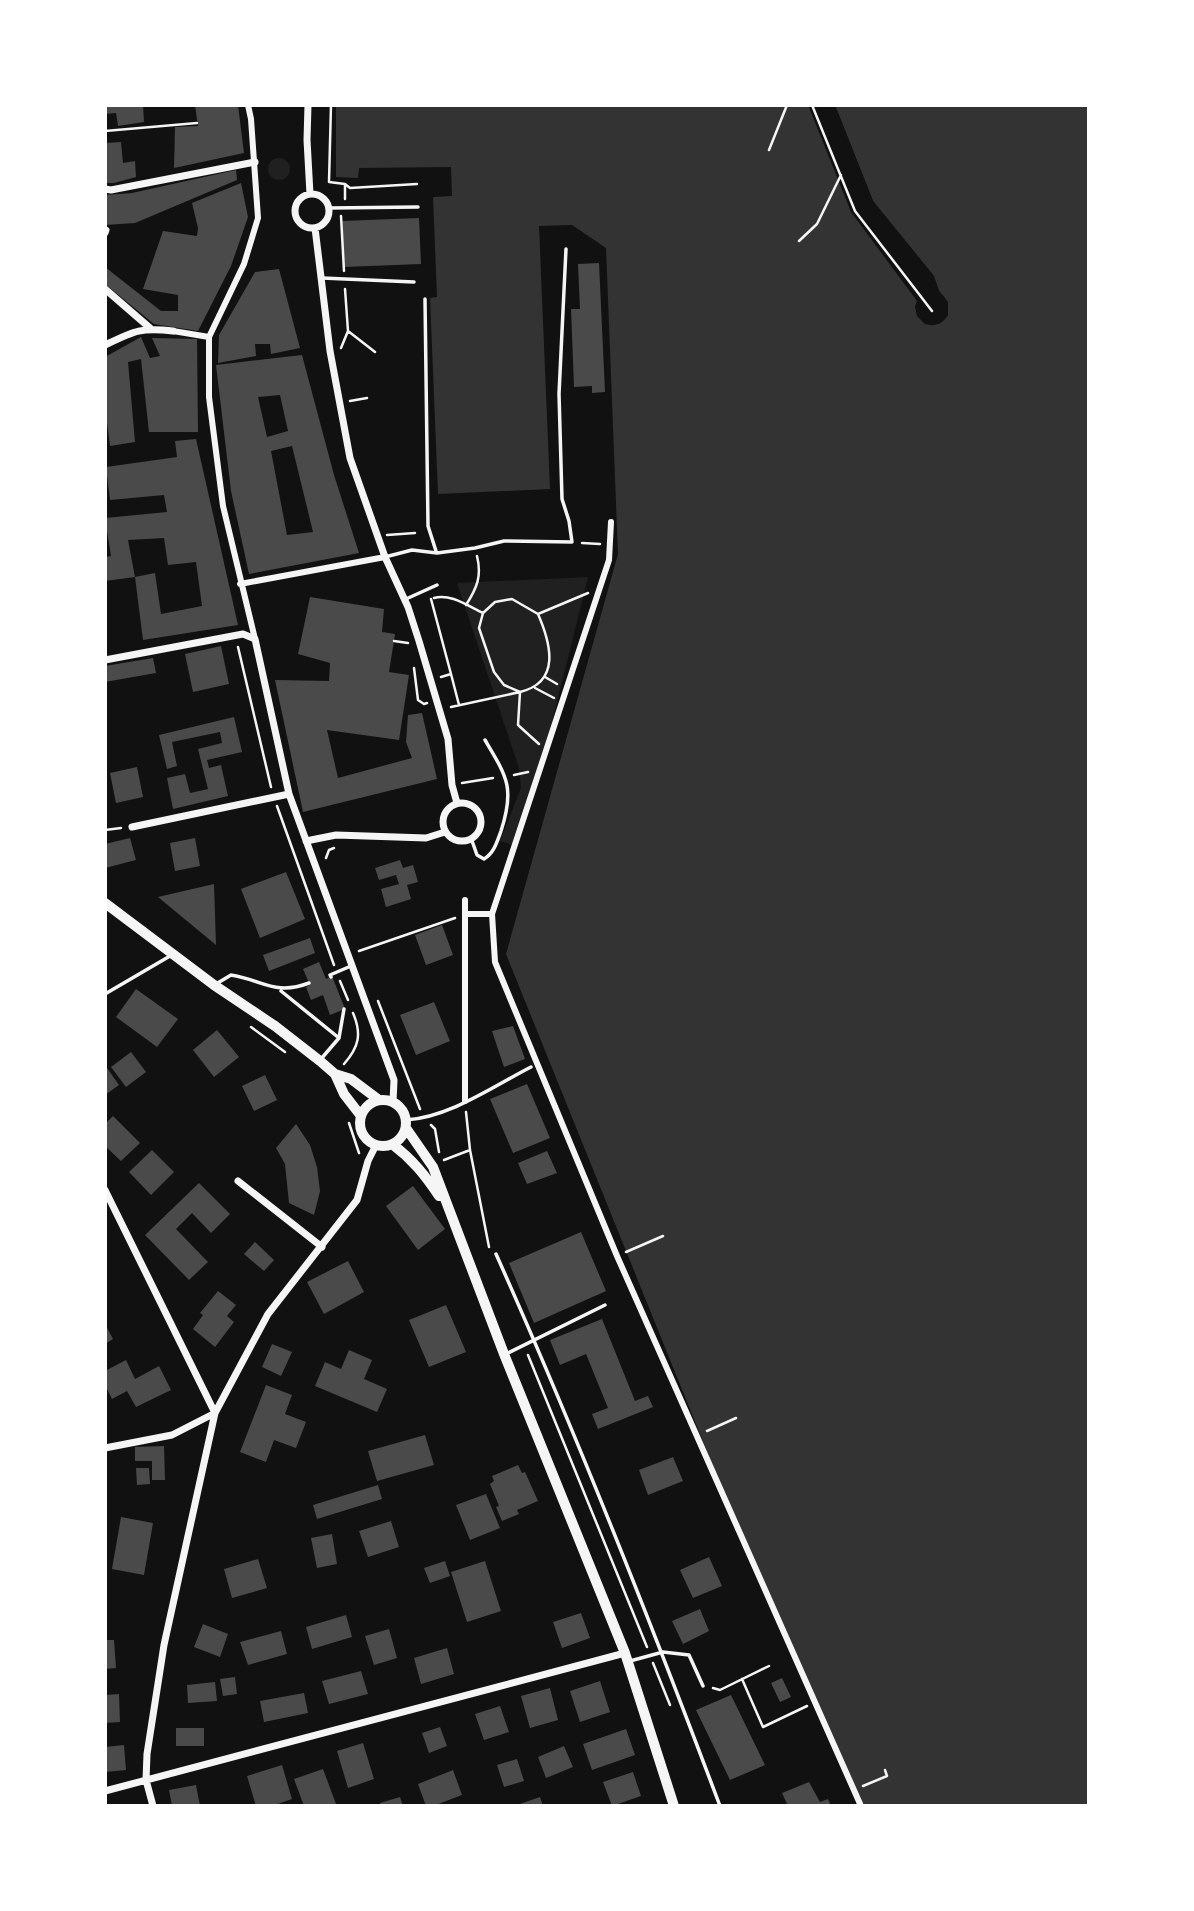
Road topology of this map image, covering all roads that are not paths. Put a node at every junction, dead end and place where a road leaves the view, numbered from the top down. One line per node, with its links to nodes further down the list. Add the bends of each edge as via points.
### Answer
1 (248, 105): 3 (street)
2 (308, 105): 5 (street)
3 (255, 162): 4 (street); 16 (street, via 258,218 244,264)
4 (106, 191)
5 (310, 194): 7 (street, via 320,196); 8 (street, via 300,199 295,213 304,226)
6 (418, 207): 7 (lane)
7 (329, 208): 8 (street, via 326,221)
8 (315, 228): 10 (street)
9 (566, 249): 19 (lane, via 559,408 562,499 572,542 504,541)
10 (320, 278): 11 (lane); 20 (street, via 350,458)
11 (414, 282)
12 (105, 289): 14 (street)
13 (425, 299): 19 (lane, via 428,526)
14 (150, 328): 15 (street); 17 (street)
15 (173, 331): 16 (street)
16 (209, 337): 21 (street, via 209,397 223,506)
17 (105, 345)
18 (611, 522): 36 (street, via 609,560)
19 (437, 553): 20 (lane, via 412,550)
20 (385, 557): 21 (street); 23 (street)
21 (240, 584): 24 (street)
22 (437, 585): 23 (lane)
23 (405, 600): 28 (street, via 448,739)
24 (255, 639): 25 (street, via 243,634); 27 (street)
25 (105, 660)
26 (485, 740): 31 (lane, via 506,776 507,813 490,855 484,859 477,855)
27 (289, 794): 29 (street); 32 (street)
28 (457, 803): 30 (street, via 445,812); 31 (street, via 472,805 479,813 480,827)
29 (132, 828)
30 (445, 832): 31 (street, via 457,840); 32 (street, via 426,838 336,835)
31 (471, 838)
32 (306, 841): 38 (street)
33 (466, 900): 35 (street)
34 (105, 903): 37 (main road)
35 (465, 914): 36 (street); 50 (street)
36 (492, 914): 74 (street, via 495,962 617,1256)
37 (172, 955): 41 (main road); 43 (lane)
38 (351, 966): 39 (lane); 51 (street, via 394,1080)
39 (331, 977)
40 (309, 983): 42 (lane)
41 (214, 985): 42 (lane, via 230,975); 46 (main road)
42 (279, 990): 45 (lane)
43 (105, 994)
44 (344, 1009): 45 (lane)
45 (339, 1038): 46 (lane)
46 (320, 1061): 48 (main road)
47 (531, 1067): 50 (lane)
48 (335, 1074): 49 (main road, via 351,1079); 52 (main road)
49 (379, 1100): 51 (main road); 52 (main road, via 368,1105)
50 (465, 1101): 53 (lane)
51 (394, 1102): 53 (main road)
52 (361, 1116): 55 (main road, via 361,1130)
53 (406, 1124): 54 (main road, via 403,1135); 58 (main road, via 433,1167)
54 (392, 1144): 55 (main road); 58 (main road, via 425,1174)
55 (376, 1145): 59 (street, via 357,1200)
56 (238, 1181): 59 (street)
57 (105, 1190): 64 (street)
58 (448, 1209): 63 (main road)
59 (322, 1247): 64 (street, via 268,1314)
60 (496, 1254): 62 (lane)
61 (605, 1305): 62 (lane)
62 (534, 1340): 63 (lane); 66 (lane)
63 (504, 1354): 67 (main road)
64 (215, 1413): 65 (street, via 172,1435); 69 (street, via 164,1645)
65 (105, 1448)
66 (663, 1653): 67 (lane); 68 (lane, via 689,1655); 73 (lane)
67 (626, 1657): 69 (street); 72 (main road)
68 (703, 1686)
69 (146, 1780): 70 (street); 71 (street)
70 (105, 1791)
71 (152, 1806)
72 (674, 1806)
73 (719, 1806)
74 (861, 1806)

